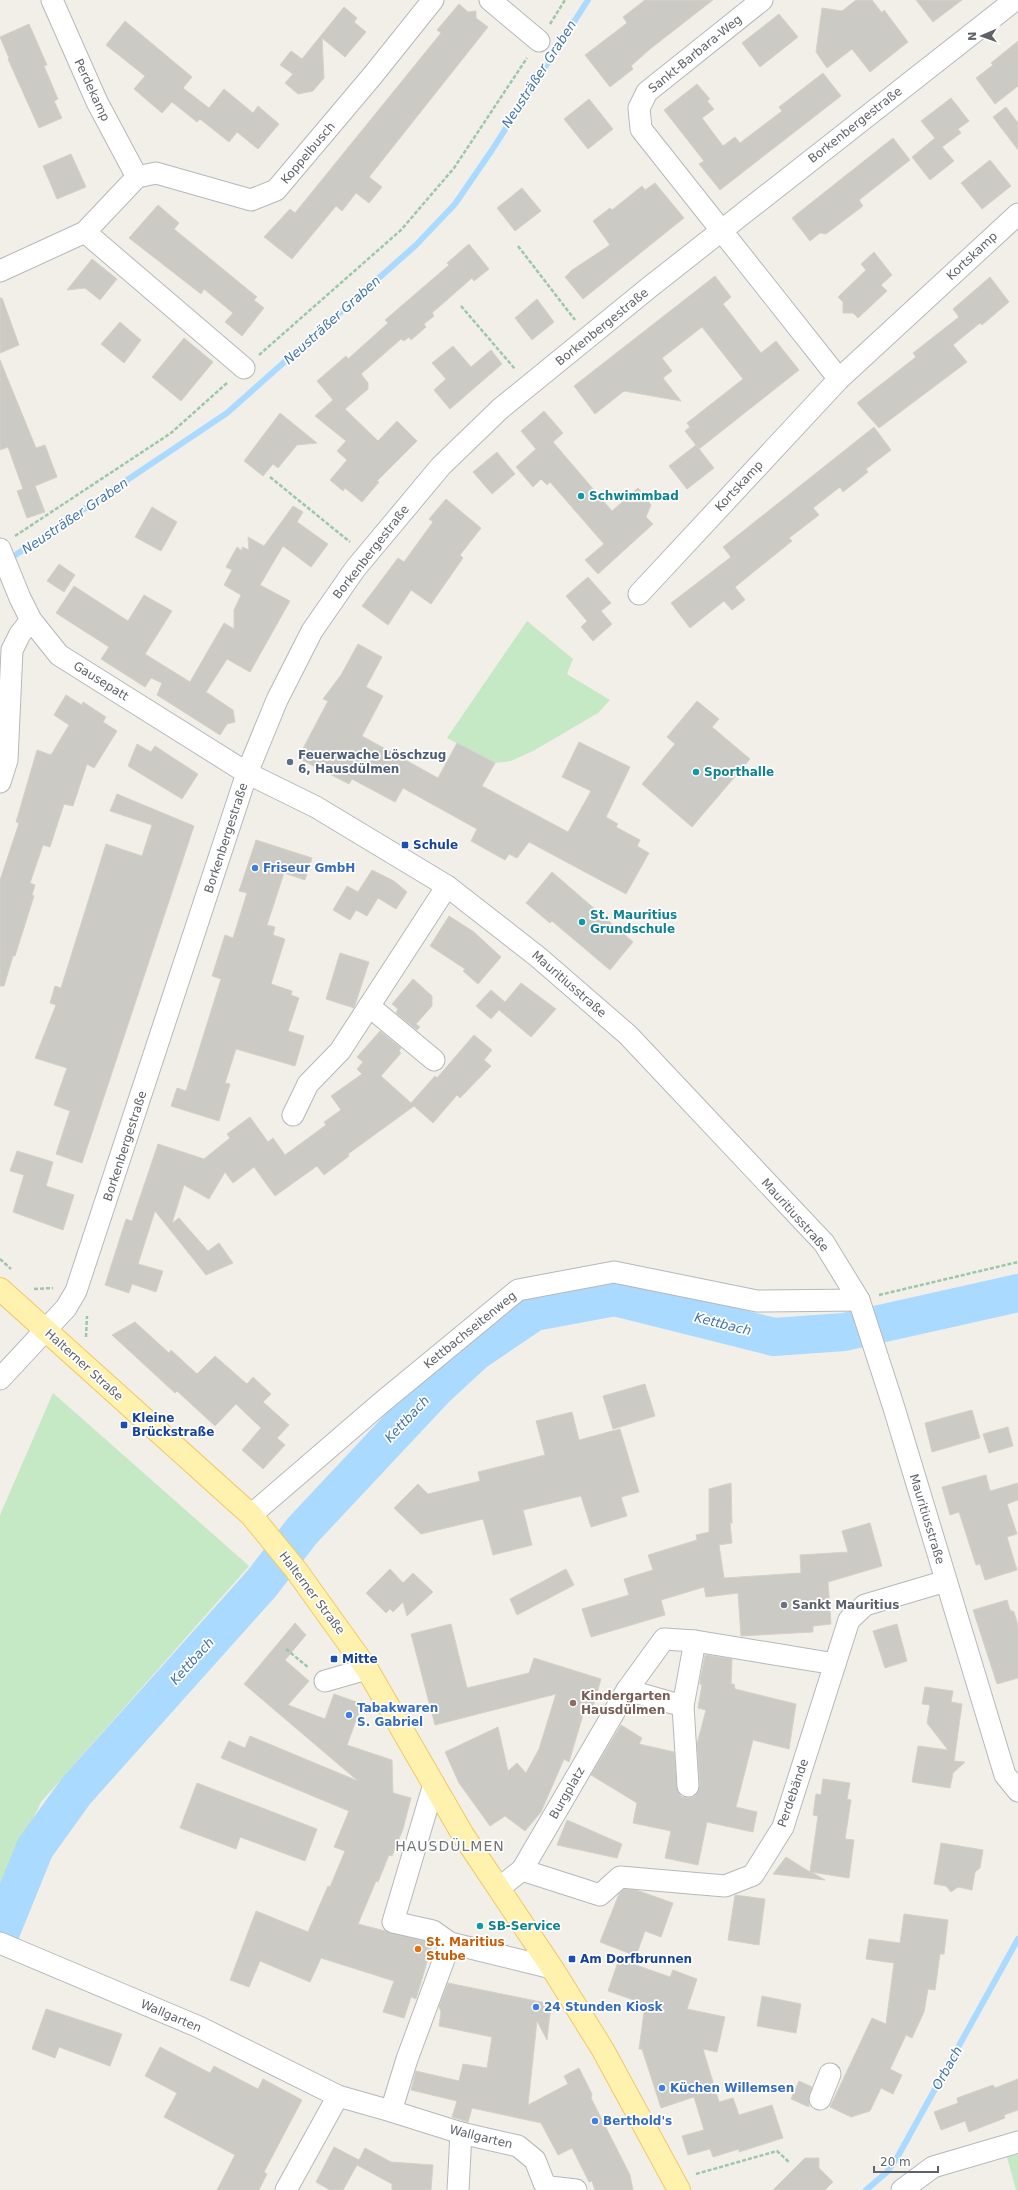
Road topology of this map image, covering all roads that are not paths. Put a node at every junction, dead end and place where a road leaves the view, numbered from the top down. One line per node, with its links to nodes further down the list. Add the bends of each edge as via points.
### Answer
1 (52, 0): 7 (street, Perdekamp, via 97,102)
2 (433, 0): 7 (street, Koppelbusch, via 373,76 276,190 250,200 156,173)
3 (490, 0): 6 (street)
4 (762, 0): 10 (street, Sankt-Barbara-Weg, via 647,92 639,108 641,129)
5 (1015, 0): 10 (street, Borkenbergestraße)
6 (538, 40)
7 (137, 177): 9 (street)
8 (1018, 214): 13 (street, Kortskamp)
9 (85, 232): 11 (street); 12 (street)
10 (722, 232): 13 (street); 17 (street, Borkenbergestraße, via 651,286 500,409 441,466 366,555 312,631 277,700)
11 (0, 271)
12 (244, 368)
13 (839, 379): 15 (street, Kortskamp)
14 (5, 545): 16 (street, Gausepatt, via 12,577)
15 (639, 594)
16 (32, 620): 17 (street, Gausepatt, via 59,655); 18 (street, via 20,634 12,650 7,760)
17 (247, 773): 19 (street, Mauritiusstraße, via 316,807); 25 (street, Borkenbergestraße, via 76,1290)
18 (0, 782)
19 (447, 886): 20 (street); 24 (street, Mauritiusstraße, via 538,957 628,1035 824,1243)
20 (369, 1006): 21 (street); 22 (street, via 340,1051 308,1084)
21 (434, 1060)
22 (293, 1115)
23 (0, 1289): 25 (main road, Halterner Straße)
24 (861, 1306): 27 (street, Kettbachseitenweg, via 758,1301 614,1272 518,1290 381,1403); 28 (street, Mauritiusstraße)
25 (52, 1322): 26 (street, Borkenbergestraße); 27 (main road, Halterner Straße)
26 (0, 1378)
27 (258, 1524): 31 (main road, Halterner Straße, via 296,1570)
28 (946, 1581): 30 (street, Perdebände, via 866,1605 849,1620); 37 (street, Mauritiusstraße, via 1005,1775)
29 (695, 1641): 30 (street, Burgplatz); 33 (street, Burgplatz, via 664,1639); 34 (street)
30 (835, 1664): 38 (street, Perdebände, via 783,1827 753,1875 725,1886 620,1877 600,1895)
31 (367, 1669): 32 (street); 35 (main road, Halterner Straße)
32 (325, 1681)
33 (627, 1690): 34 (street); 38 (street, Burgplatz)
34 (684, 1706): 36 (street)
35 (434, 1784): 39 (main road, Halterner Straße, via 463,1835); 40 (street, via 393,1922 433,1931)
36 (688, 1786)
37 (1018, 1791)
38 (522, 1870): 39 (street, Burgplatz)
39 (499, 1888): 42 (main road, Halterner Straße)
40 (450, 1943): 42 (street); 46 (street)
41 (9, 1947): 44 (street, Wallgarten, via 198,2027)
42 (552, 1968): 49 (main road, Halterner Straße, via 603,2050)
43 (830, 2074): 45 (street)
44 (338, 2096): 46 (street, Wallgarten); 50 (street)
45 (820, 2099)
46 (390, 2111): 47 (street, Wallgarten)
47 (461, 2133): 51 (street); 52 (street, Wallgarten, via 518,2146 535,2160 544,2184)
48 (1018, 2142): 53 (street, via 933,2167)
49 (677, 2185)
50 (286, 2190)
51 (458, 2190)
52 (576, 2190)
53 (902, 2190)

